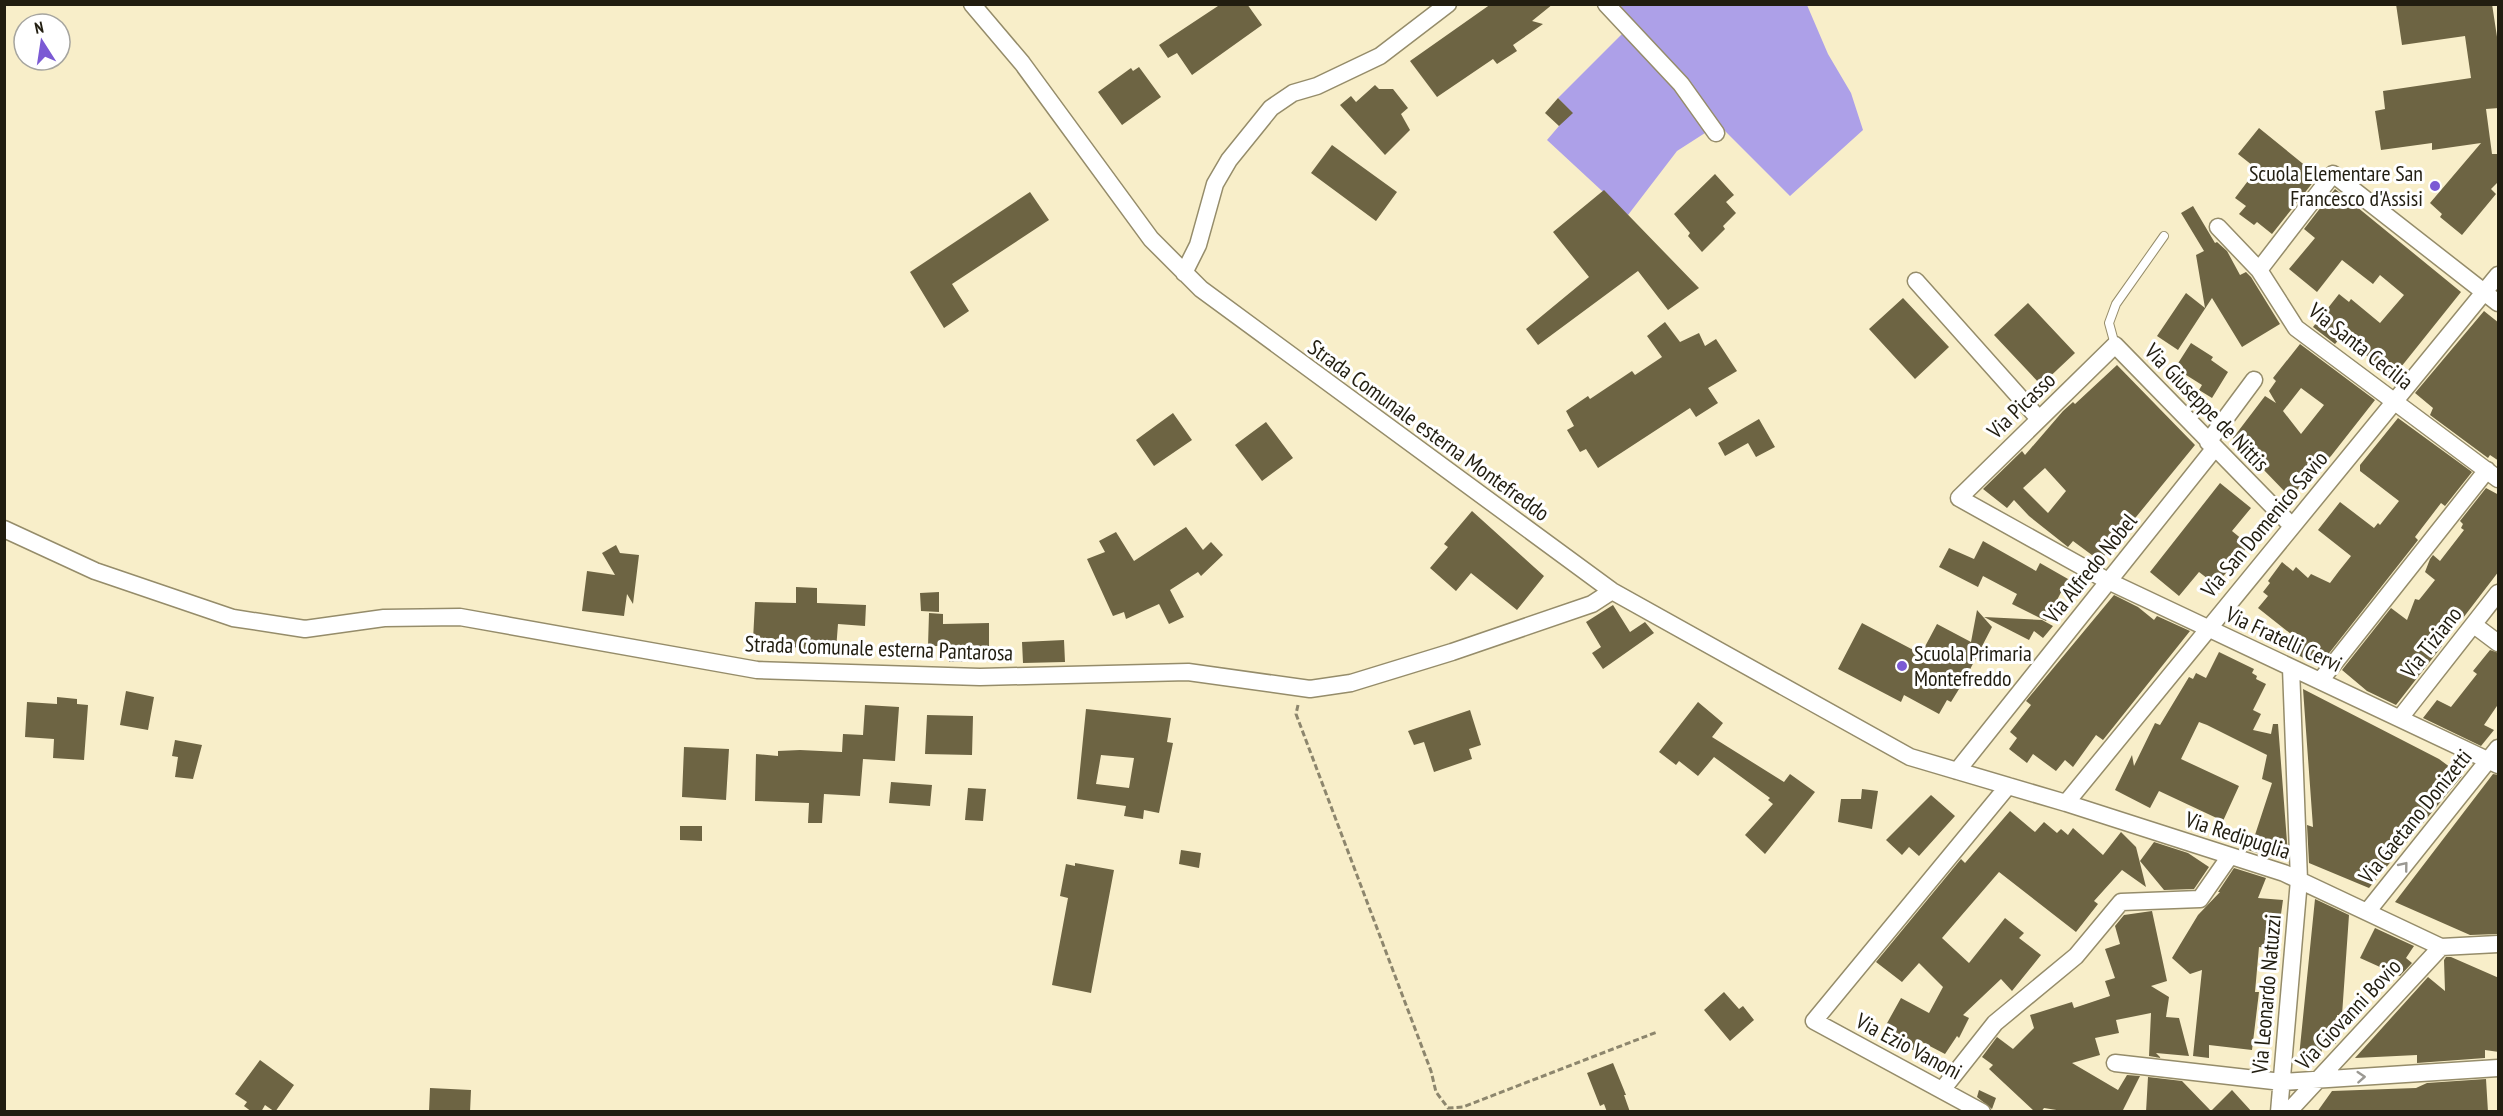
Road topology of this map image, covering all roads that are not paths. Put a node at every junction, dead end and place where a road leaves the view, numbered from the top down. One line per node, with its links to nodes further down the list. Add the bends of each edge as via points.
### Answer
1 (972, 4): 8 (street, Strada Comunale esterna Montefreddo, via 1029,72 1151,239)
2 (1448, 4): 8 (street, via 1380,56 1293,93 1271,108 1215,184 1198,245)
3 (1606, 4): 4 (street, via 1681,84)
4 (1716, 133)
5 (2218, 227): 7 (street, Via Santa Cecilia)
6 (2164, 236): 13 (lane, via 2116,304 2109,323)
7 (2259, 270): 11 (street, via 2333,174); 15 (street, Via Santa Cecilia, via 2296,328)
8 (1184, 273): 23 (street, Strada Comunale esterna Montefreddo, via 1258,332)
9 (2499, 275): 11 (street, Via San Domenico Savio)
10 (1916, 280): 16 (street)
11 (2485, 292): 12 (street); 15 (street, Via San Domenico Savio)
12 (2499, 303)
13 (2115, 345): 16 (street, Via Picasso); 17 (street, Via Giuseppe de Nittis)
14 (2254, 381): 17 (street, Via Alfredo Nobel)
15 (2394, 402): 18 (street, Via Santa Cecilia); 20 (street, Via San Domenico Savio)
16 (2039, 419): 19 (street, Via Picasso)
17 (2211, 446): 20 (street, Via Giuseppe de Nittis); 22 (street, Via Alfredo Nobel)
18 (2493, 474): 29 (street)
19 (1959, 498): 22 (street, Via Fratelli Cervi)
20 (2292, 526): 26 (street, Via San Domenico Savio)
21 (4, 529): 23 (street, Strada Comunale esterna Pantarosa, via 95,571 233,618 305,629 384,618 460,617 757,670 980,677 1188,672 1310,689 1352,683 1452,652 1592,604)
22 (2108, 581): 26 (street, Via Fratelli Cervi); 32 (street, Via Alfredo Nobel)
23 (1612, 591): 32 (street, Strada Comunale esterna Montefreddo, via 1911,757)
24 (2499, 593): 25 (street, Via Tiziano)
25 (2474, 625): 27 (street); 30 (street, Via Tiziano)
26 (2207, 628): 28 (street, Via Fratelli Cervi); 34 (street, Via San Domenico Savio)
27 (2499, 643)
28 (2291, 668): 29 (street, Via Fratelli Cervi); 36 (street, Via Leonardo Natuzzi)
29 (2320, 681): 30 (street, Via Fratelli Cervi)
30 (2400, 718): 31 (street, Via Fratelli Cervi)
31 (2495, 758): 37 (street, Via Gaetano Donizetti, one-way to 31)
32 (1957, 771): 33 (street, Via Redipuglia)
33 (2008, 786): 34 (street, Via Redipuglia); 44 (street, Via Ezio Vanoni, via 1814,1021)
34 (2066, 803): 35 (street, Via Redipuglia)
35 (2230, 856): 36 (street, Via Redipuglia); 44 (street, via 2200,899 2121,902 2076,956 1995,1023)
36 (2299, 880): 37 (street, Via Redipuglia); 43 (street, Via Leonardo Natuzzi)
37 (2367, 912): 39 (street, Via Redipuglia)
38 (2499, 944): 39 (street, Via Redipuglia)
39 (2441, 947): 42 (street, Via Giovanni Bovio)
40 (2115, 1063): 43 (street)
41 (2499, 1068): 42 (street, one-way to 41)
42 (2319, 1080): 43 (street); 47 (street, Via Giovanni Bovio)
43 (2282, 1082): 46 (street, Via Leonardo Natuzzi)
44 (1942, 1090): 45 (street, Via Ezio Vanoni)
45 (1982, 1112)
46 (2279, 1112)
47 (2288, 1112)

